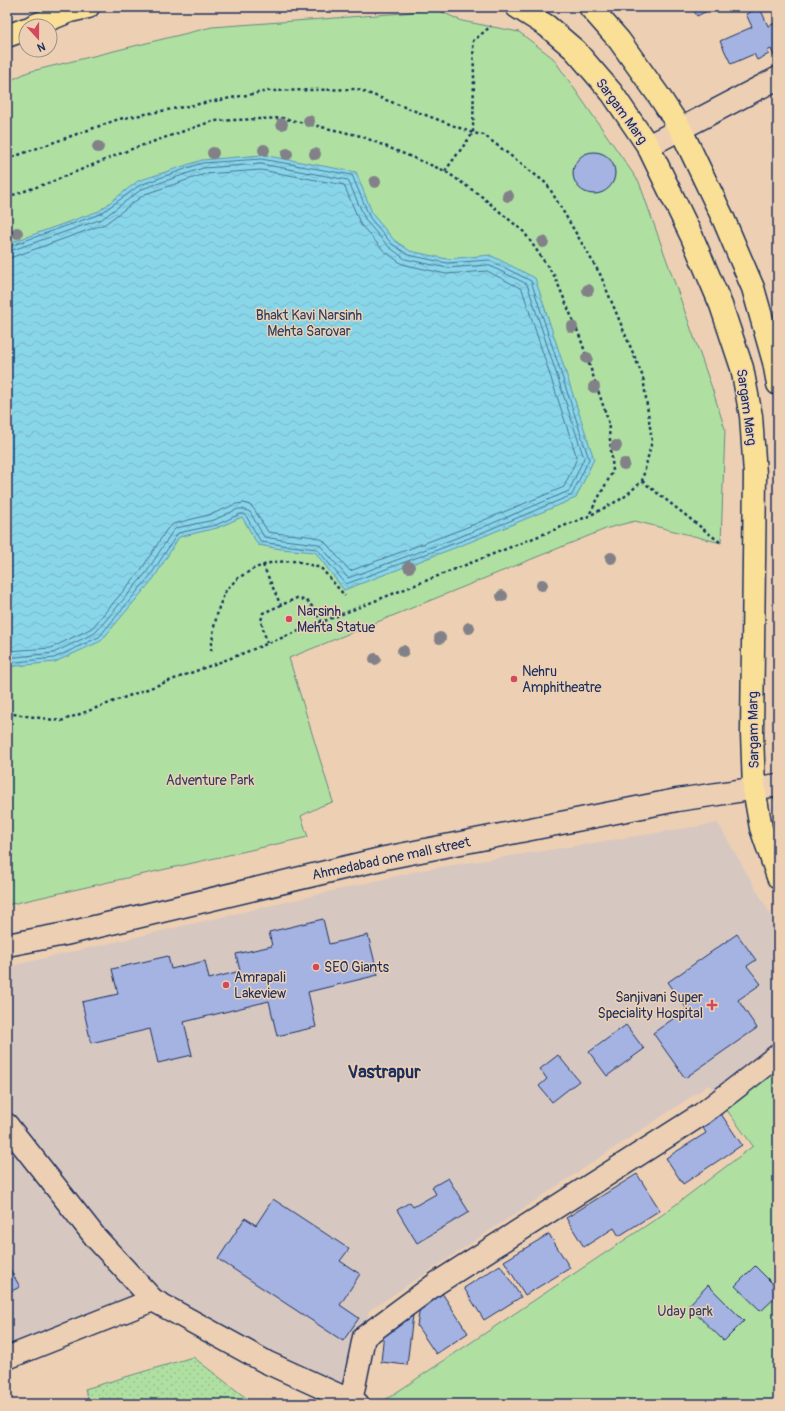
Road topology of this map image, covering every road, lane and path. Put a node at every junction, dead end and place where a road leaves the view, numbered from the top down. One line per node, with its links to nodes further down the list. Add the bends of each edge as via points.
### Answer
1 (88, 7): 4 (main road)
2 (517, 7): 11 (main road, Sargam Marg, via 547,26 575,50 612,93)
3 (590, 7): 9 (main road, via 619,40)
4 (53, 18)
5 (490, 26): 10 (path, via 473,41)
6 (18, 32): 7 (main road)
7 (7, 36)
8 (778, 78): 9 (street)
9 (680, 128): 11 (street); 15 (main road, via 753,288)
10 (473, 133): 12 (path, via 357,89 268,91 119,119); 13 (path); 16 (path, via 484,135 547,184 600,274 643,377 652,441)
11 (648, 146): 27 (main road, Sargam Marg, via 692,237 721,305 742,368 751,416 755,474 752,733)
12 (7, 159)
13 (445, 171): 14 (path, via 361,136 282,118 213,121); 17 (path, via 481,196 524,232 555,277 580,337 608,420 613,471)
14 (7, 197)
15 (778, 384)
16 (642, 481): 17 (path, via 624,498); 18 (path)
17 (589, 516): 22 (path)
18 (720, 543)
19 (263, 565): 20 (path, via 296,561 321,568); 21 (path); 24 (path, via 238,578 226,590 214,627)
20 (345, 596)
21 (281, 606): 22 (path, via 296,598 309,602); 23 (path, via 263,613 261,621)
22 (322, 622): 23 (path)
23 (267, 644): 25 (path, via 61,721)
24 (211, 651)
25 (7, 713)
26 (778, 785): 27 (street, Ahmedabad one mall street)
27 (754, 789): 28 (main road, Sargam Marg, via 762,828); 29 (street, Ahmedabad one mall street, via 677,800 385,858 65,934)
28 (778, 877)
29 (7, 945)
30 (778, 1055): 34 (street, via 702,1114 437,1283 364,1337)
31 (7, 1125): 32 (street, via 96,1238)
32 (153, 1300): 33 (street); 34 (street, via 266,1362)
33 (7, 1358)
34 (355, 1402)

